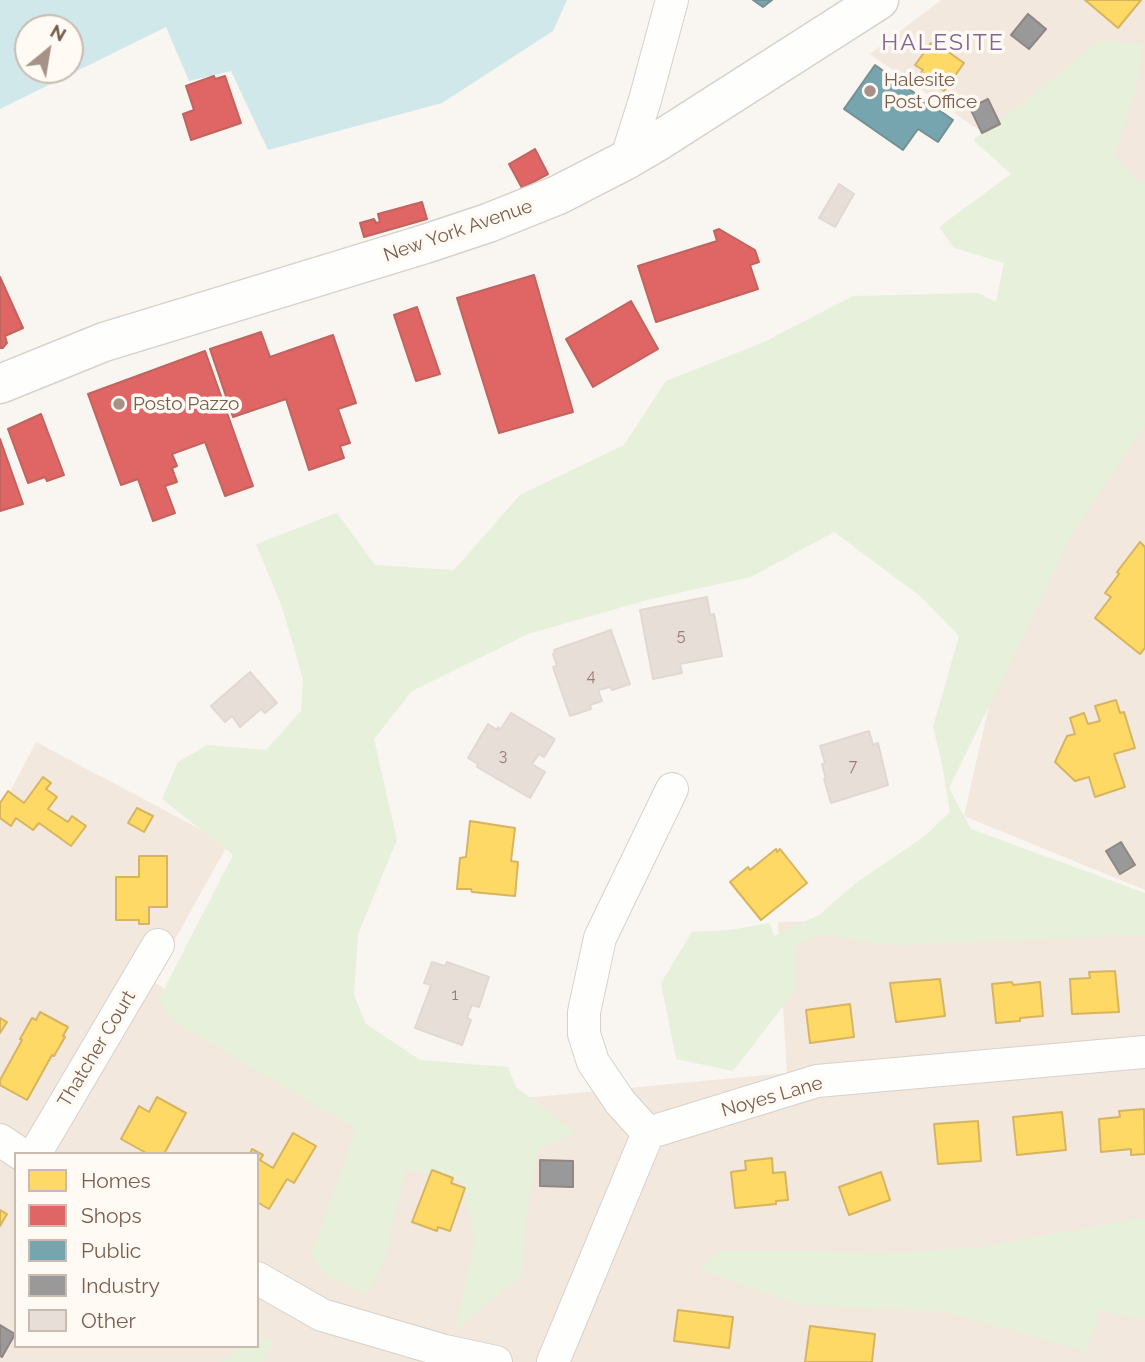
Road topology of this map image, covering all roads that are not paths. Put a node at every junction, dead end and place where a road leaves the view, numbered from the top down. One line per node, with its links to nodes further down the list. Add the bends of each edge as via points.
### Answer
1 (672, 0): 3 (street)
2 (879, 0): 3 (street, New York Avenue)
3 (626, 160): 4 (street, New York Avenue, via 558,195 488,223 104,342)
4 (0, 384)
5 (672, 789): 8 (street, via 600,938 584,1012 584,1034 593,1062)
6 (159, 944): 11 (street, Thatcher Court)
7 (1145, 1052): 8 (street, Noyes Lane, via 817,1081)
8 (648, 1133): 14 (street)
9 (0, 1140): 10 (street)
10 (18, 1152)
11 (36, 1152)
12 (259, 1279): 13 (street, via 322,1315)
13 (496, 1362)
14 (553, 1362)

